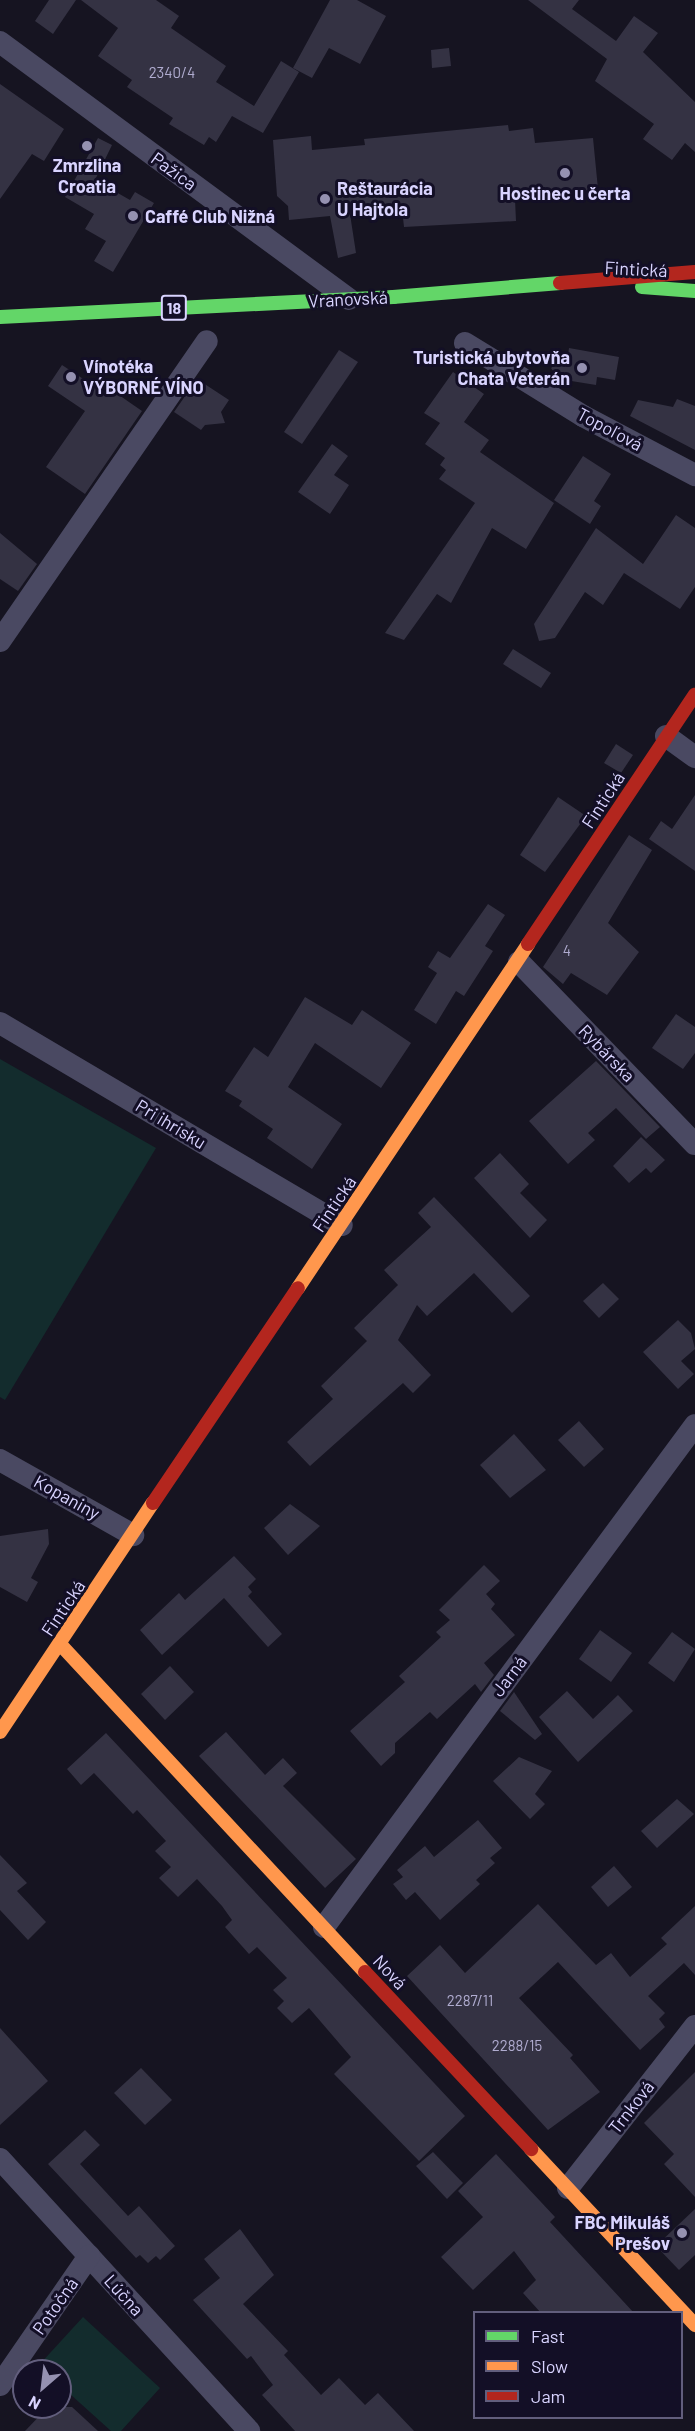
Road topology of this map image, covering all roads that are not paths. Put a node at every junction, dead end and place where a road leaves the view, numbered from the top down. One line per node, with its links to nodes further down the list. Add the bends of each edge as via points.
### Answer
1 (0, 42): 5 (street, Pažica)
2 (695, 272): 3 (street, Vranovská / 18)
3 (576, 284): 4 (street, Fintická); 5 (street, Vranovská / 18)
4 (695, 291)
5 (348, 299): 6 (street, Vranovská / 18)
6 (0, 317)
7 (207, 341): 10 (street)
8 (465, 343): 9 (street, Topoľová, via 583,416)
9 (695, 475)
10 (0, 640)
11 (695, 695): 12 (street, Fintická)
12 (666, 736): 13 (street); 14 (street, Fintická)
13 (695, 757)
14 (519, 962): 16 (street, Rybárska); 17 (street, Fintická)
15 (0, 1023): 17 (street, Pri ihrisku)
16 (695, 1144)
17 (342, 1225): 20 (street, Fintická)
18 (695, 1425): 23 (street, Jarná)
19 (0, 1460): 20 (street, Kopaniny)
20 (133, 1535): 21 (street, Fintická)
21 (60, 1644): 22 (street, Fintická); 23 (street, Nová)
22 (0, 1732)
23 (324, 1927): 26 (street, Nová)
24 (695, 2026): 26 (street, Trnková)
25 (0, 2159): 27 (street, Lúčna)
26 (568, 2188): 28 (street, Nová)
27 (89, 2256): 31 (street, Potočná); 32 (street, Lúčna)
28 (682, 2311)
29 (683, 2312): 30 (street, Nová)
30 (695, 2325)
31 (0, 2385)
32 (249, 2431)

